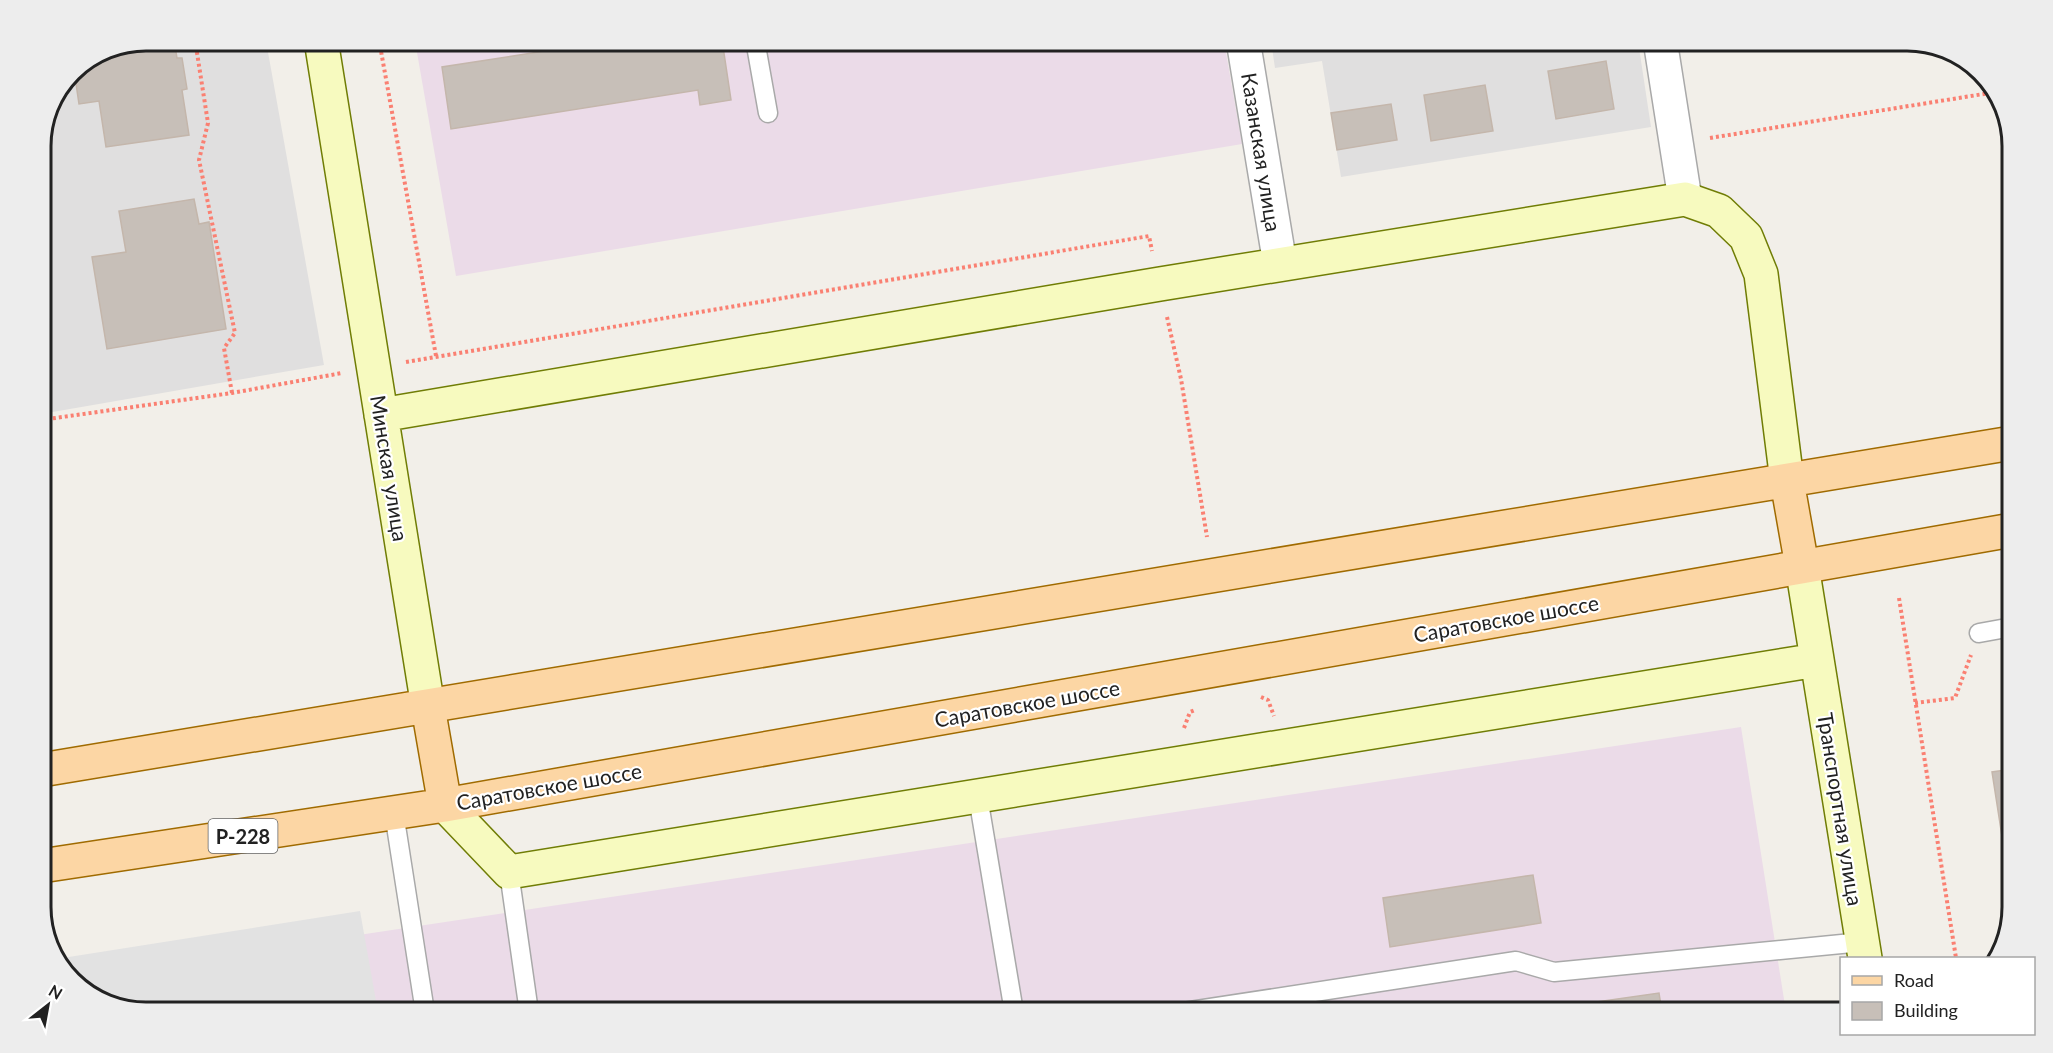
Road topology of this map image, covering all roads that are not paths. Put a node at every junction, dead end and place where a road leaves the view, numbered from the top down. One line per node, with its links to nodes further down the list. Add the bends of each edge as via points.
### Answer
1 (323, 51): 8 (main road, Минская улица)
2 (757, 51): 5 (lane)
3 (1245, 51): 7 (street, Казанская улица)
4 (1662, 51): 6 (street)
5 (768, 113)
6 (1685, 199): 7 (main road); 10 (main road, via 1719,211 1746,237 1761,274)
7 (1280, 264): 8 (main road)
8 (381, 415): 16 (main road, Минская улица)
9 (2002, 445): 10 (main road)
10 (1788, 481): 12 (main road); 16 (main road)
11 (2002, 532): 12 (main road, Саратовское шоссе)
12 (1802, 566): 15 (main road, Транспортная улица); 19 (main road, Саратовское шоссе)
13 (2002, 629): 14 (lane)
14 (1979, 633)
15 (1817, 660): 18 (main road); 23 (main road, Транспортная улица)
16 (428, 707): 17 (main road); 19 (main road, Минская улица)
17 (51, 768)
18 (978, 797): 22 (main road); 26 (lane)
19 (445, 805): 20 (main road, Саратовское шоссе / Р-228); 22 (main road)
20 (394, 813): 21 (main road, Саратовское шоссе / Р-228); 24 (lane)
21 (51, 864)
22 (509, 872): 25 (lane)
23 (1864, 950): 27 (lane, via 1554,972 1516,961)
24 (423, 1002)
25 (528, 1002)
26 (1012, 1002)
27 (1249, 1002)

